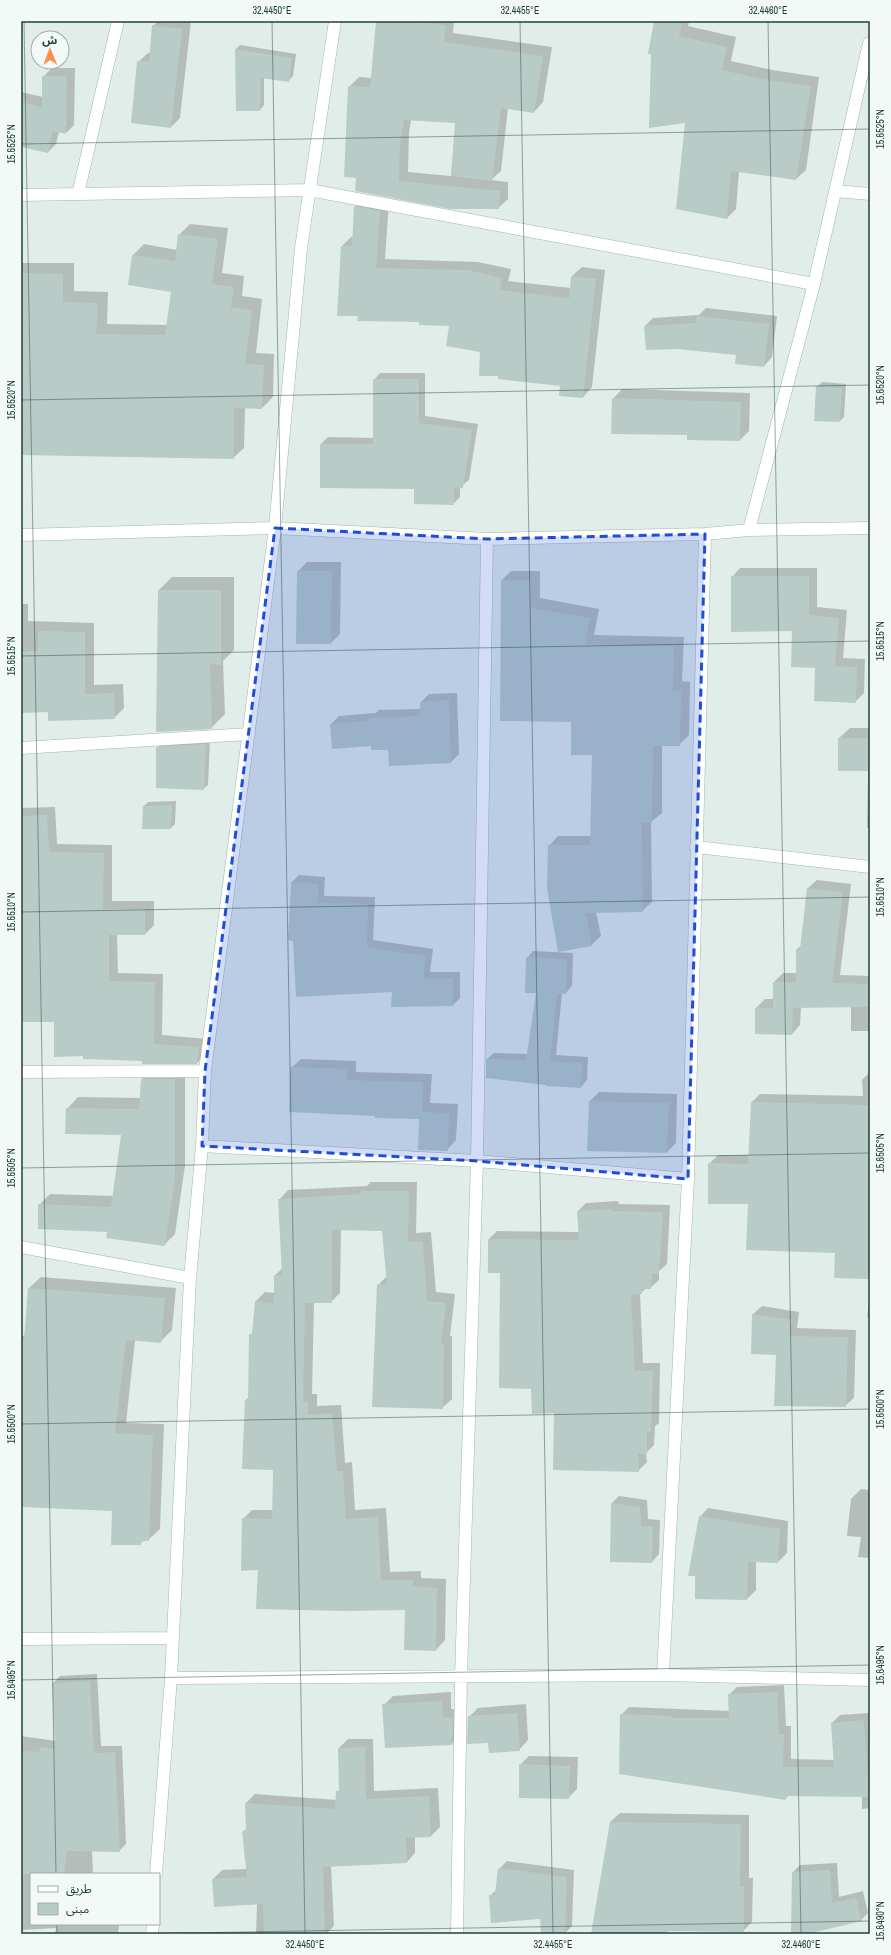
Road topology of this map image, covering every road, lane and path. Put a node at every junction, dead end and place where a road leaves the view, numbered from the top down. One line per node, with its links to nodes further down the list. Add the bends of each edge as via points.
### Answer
1 (118, 21): 6 (street)
2 (336, 21): 4 (street)
3 (869, 43): 5 (street)
4 (309, 190): 6 (street); 9 (street); 10 (street, via 300,248)
5 (835, 191): 7 (street); 9 (street)
6 (78, 194): 8 (street)
7 (870, 194)
8 (21, 195)
9 (814, 284): 12 (street)
10 (275, 528): 14 (street); 15 (street); 16 (street)
11 (870, 528): 12 (street)
12 (748, 530): 13 (street)
13 (705, 534): 15 (street); 18 (street)
14 (21, 535)
15 (487, 538): 23 (street)
16 (250, 734): 17 (street); 20 (street)
17 (21, 748)
18 (696, 847): 19 (street); 24 (street)
19 (870, 866)
20 (205, 1071): 21 (street); 22 (street)
21 (21, 1072)
22 (202, 1146): 23 (street); 26 (street)
23 (477, 1161): 24 (street); 30 (street)
24 (688, 1179): 29 (street)
25 (21, 1247): 26 (street)
26 (190, 1278): 27 (street)
27 (173, 1638): 28 (street); 31 (street)
28 (21, 1639)
29 (663, 1675): 30 (street); 32 (street)
30 (461, 1677): 31 (street); 34 (street)
31 (171, 1678): 33 (street)
32 (870, 1680)
33 (156, 1873)
34 (457, 1934)

